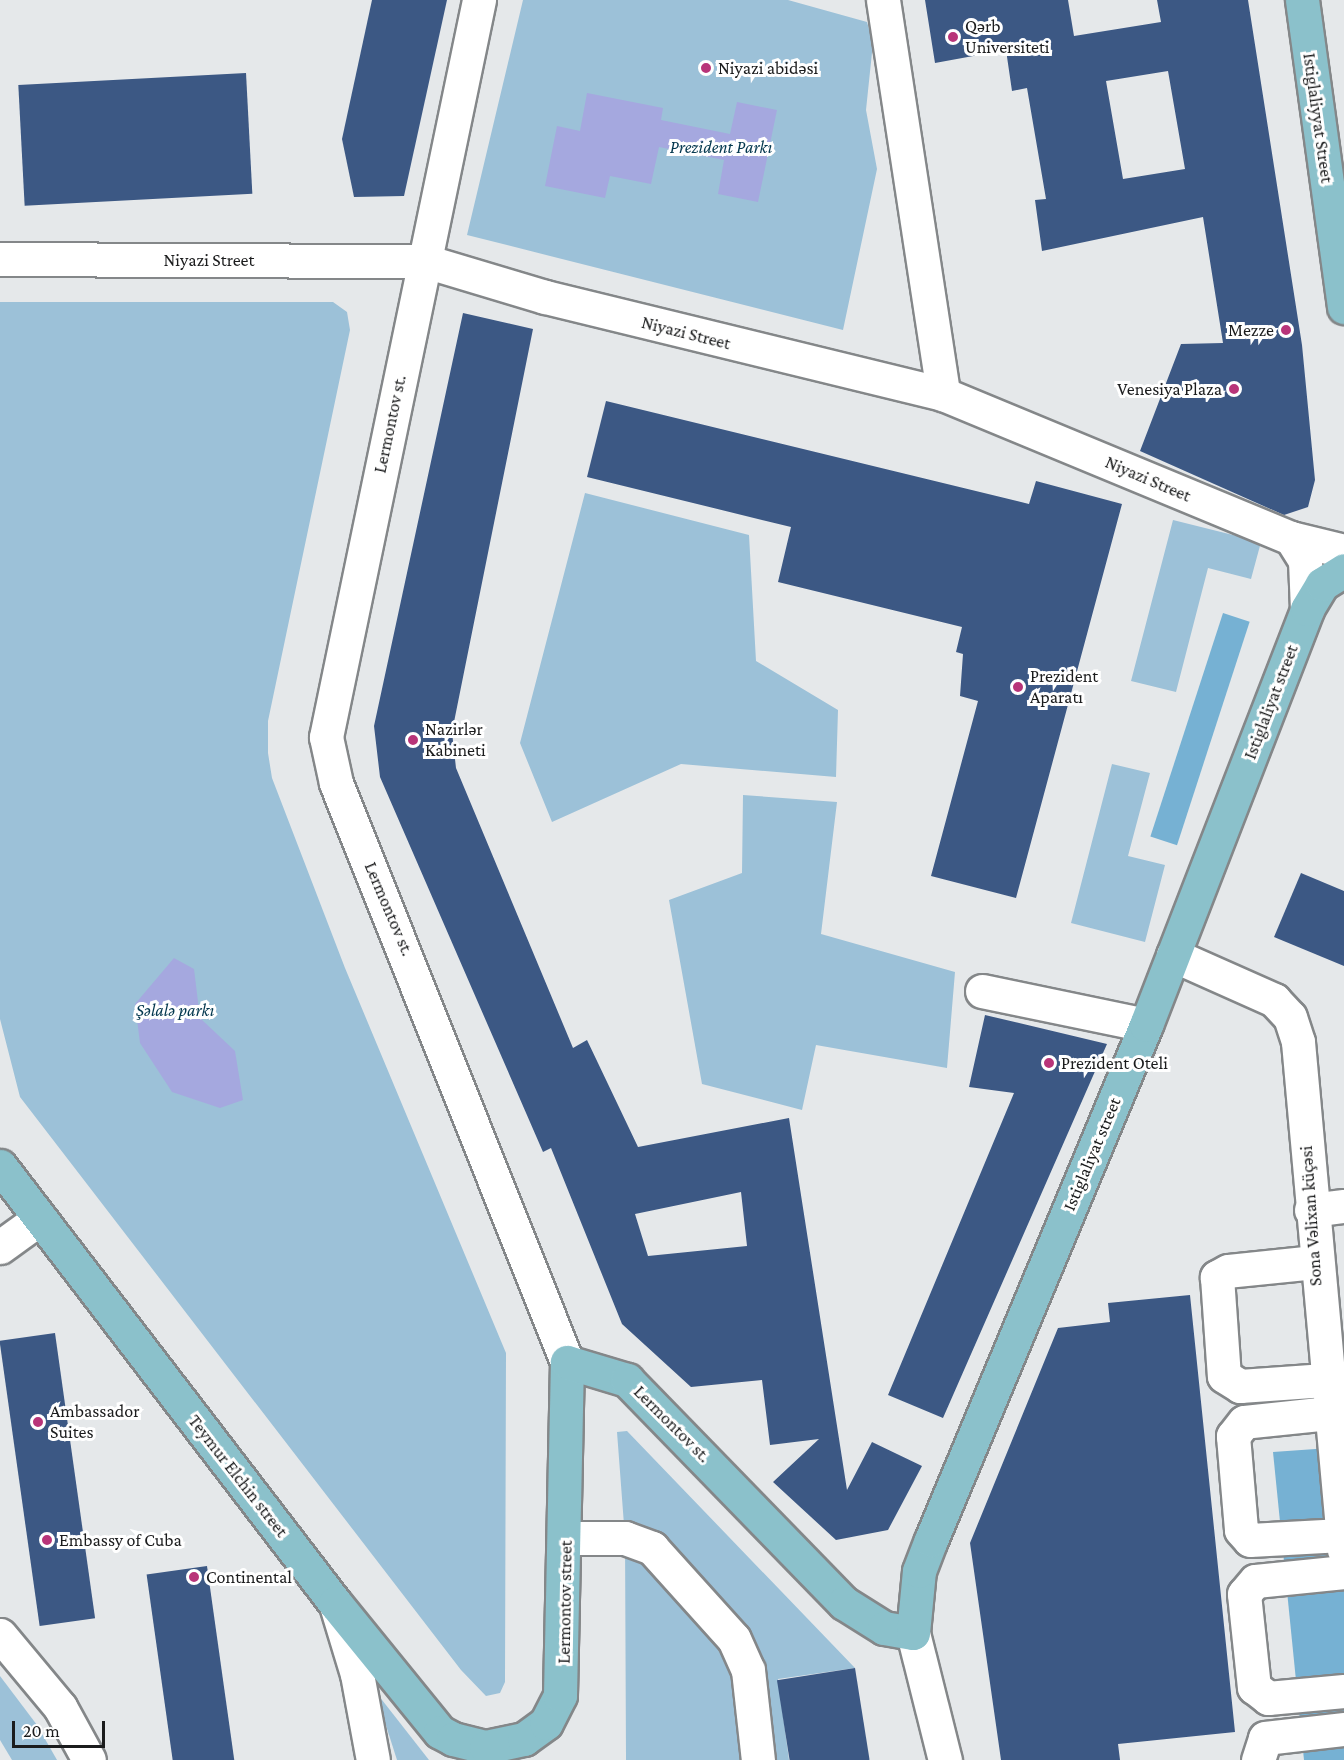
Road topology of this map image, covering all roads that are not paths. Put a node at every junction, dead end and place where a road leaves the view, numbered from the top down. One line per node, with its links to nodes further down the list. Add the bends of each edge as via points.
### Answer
1 (479, 0): 5 (street, Lermontov st.)
2 (883, 0): 7 (street)
3 (1302, 0): 6 (main road, Istiglaliyyat Street)
4 (0, 259): 5 (street, Niyazi Street)
5 (425, 261): 7 (street, Niyazi Street, via 556,300); 21 (street, Lermontov st., via 328,712 328,759)
6 (1344, 308)
7 (943, 394): 8 (street, Niyazi Street)
8 (1291, 538): 9 (street, Niyazi Street); 11 (street, via 1305,560)
9 (1344, 551)
10 (1344, 570): 11 (main road, Istiglaliyat street, via 1322,584)
11 (1307, 609): 12 (main road, Istiglaliyat street)
12 (1173, 955): 14 (main road, Istiglaliyat street); 17 (street, Sona Vəlixan küçəsi, via 1252,986 1290,1017 1298,1042)
13 (982, 991): 14 (street)
14 (1146, 1025): 28 (main road, Istiglaliyat street, via 919,1571)
15 (0, 1166): 18 (main road, Teymur Elchin street)
16 (1344, 1206): 17 (street)
17 (1311, 1210): 20 (street, Sona Vəlixan küçəsi)
18 (40, 1218): 19 (street); 27 (main road, Teymur Elchin street)
19 (0, 1247)
20 (1315, 1262): 22 (street, Sona Vəlixan küçəsi); 22 (street, via 1228,1271 1217,1277 1224,1376 1240,1386)
21 (567, 1362): 24 (main road, Lermontov street); 28 (main road, Lermontov st., via 627,1380 844,1603 884,1628)
22 (1325, 1380): 23 (street, Sona Vəlixan küçəsi)
23 (1329, 1413): 25 (street, Sona Vəlixan küçəsi); 25 (street, via 1244,1422 1233,1436 1241,1530 1250,1540)
24 (566, 1538): 32 (main road, Lermontov street, via 563,1674 555,1710 537,1731 507,1744 468,1745); 36 (street, via 625,1538 651,1548 734,1639 748,1670)
25 (1343, 1543)
26 (1344, 1572): 30 (street, via 1255,1581 1244,1594 1254,1687 1268,1698)
27 (335, 1603): 32 (main road, Teymur Elchin street); 34 (street, via 357,1674)
28 (913, 1633): 37 (street)
29 (0, 1635): 33 (street, via 60,1707)
30 (1344, 1691)
31 (1344, 1729): 38 (street, via 1264,1738)
32 (440, 1732): 35 (street)
33 (89, 1760)
34 (373, 1760)
35 (462, 1760)
36 (758, 1760)
37 (945, 1760)
38 (1258, 1760)

